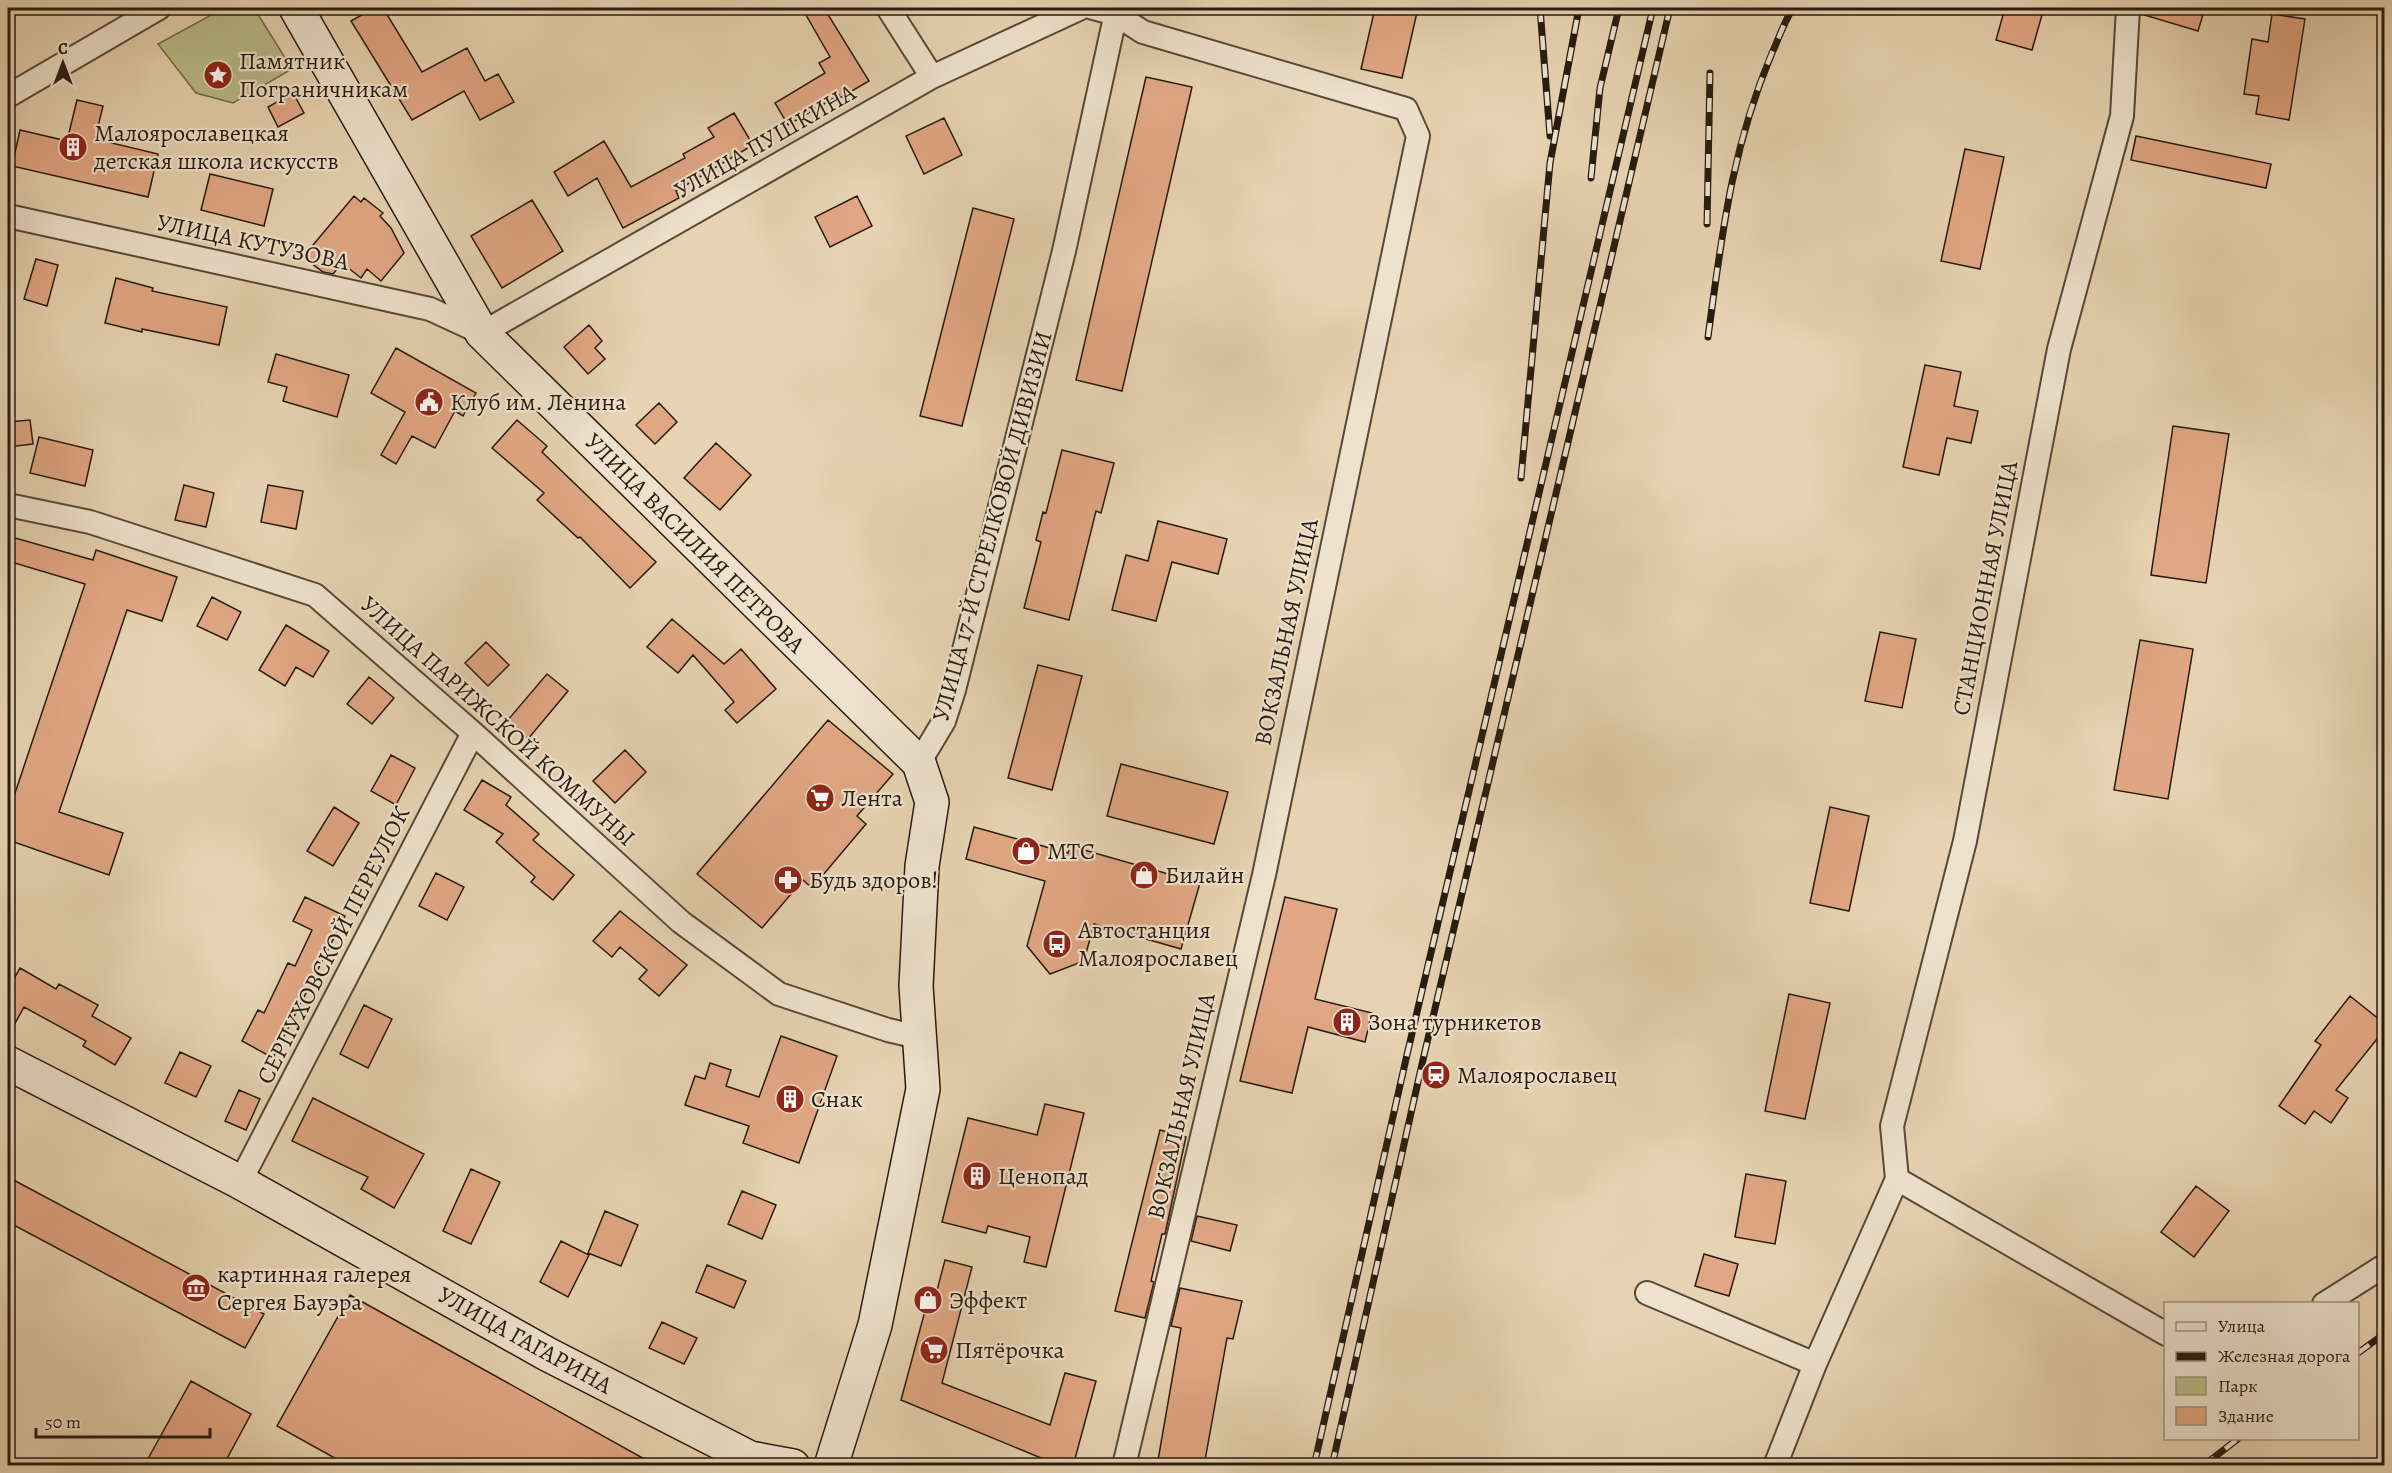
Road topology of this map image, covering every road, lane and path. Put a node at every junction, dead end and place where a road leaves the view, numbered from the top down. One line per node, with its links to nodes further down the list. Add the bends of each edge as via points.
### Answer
1 (159, 8): 9 (street)
2 (296, 8): 11 (main road, УЛИЦА ВАСИЛИЯ ПЕТРОВА)
3 (888, 8): 8 (street)
4 (1082, 8): 8 (street, УЛИЦА ПУШКИНА)
5 (1093, 8): 7 (street)
6 (2128, 8): 17 (street, СТАНЦИОННАЯ УЛИЦА, via 2122,116 2059,349 1965,841 1892,1126)
7 (1116, 11): 14 (street, УЛИЦА 17-Й СТРЕЛКОВОЙ ДИВИЗИИ, via 1064,251 954,690 944,721); 26 (street, ВОКЗАЛЬНАЯ УЛИЦА, via 1143,32 1406,109 1418,136 1264,874)
8 (932, 77): 11 (street, УЛИЦА ПУШКИНА)
9 (8, 96)
10 (8, 216): 11 (street, УЛИЦА КУТУЗОВА, via 429,309)
11 (482, 333): 14 (main road, УЛИЦА ВАСИЛИЯ ПЕТРОВА)
12 (8, 505): 13 (street, УЛИЦА ПАРИЖСКОЙ КОММУНЫ, via 90,522 315,595)
13 (473, 733): 15 (street, УЛИЦА ПАРИЖСКОЙ КОММУНЫ, via 681,922 779,994); 18 (street, СЕРПУХОВСКОЙ ПЕРЕУЛОК)
14 (919, 763): 15 (main road, via 932,802 922,866 916,986)
15 (922, 1038): 25 (main road, via 923,1089 875,1325)
16 (8, 1063): 18 (main road, УЛИЦА ГАГАРИНА)
17 (1897, 1179): 22 (street); 23 (street)
18 (240, 1182): 24 (main road, УЛИЦА ГАГАРИНА, via 547,1354 730,1448 750,1458)
19 (2385, 1266): 21 (street)
20 (1647, 1293): 23 (street)
21 (2327, 1302)
22 (2164, 1333)
23 (1815, 1364): 27 (street)
24 (793, 1466)
25 (831, 1466)
26 (1124, 1466)
27 (1775, 1466)

